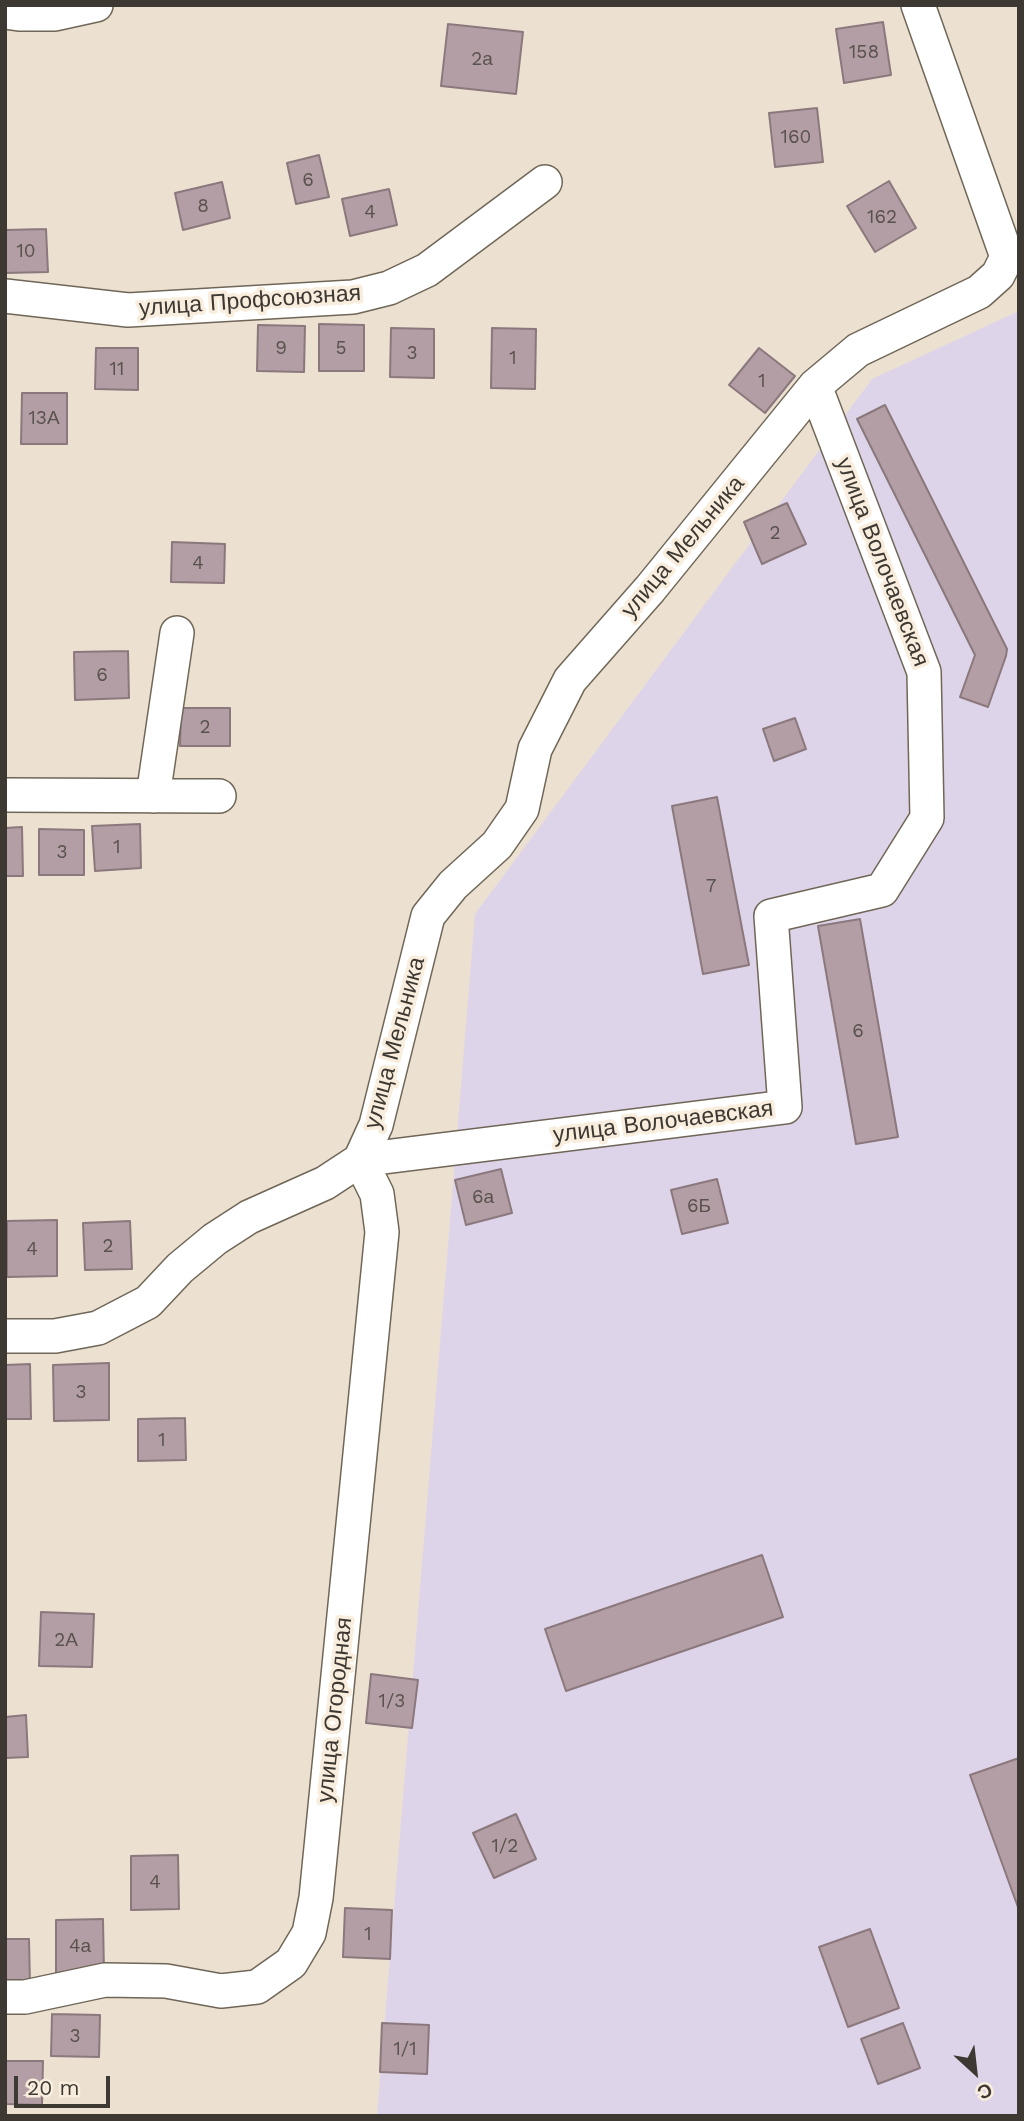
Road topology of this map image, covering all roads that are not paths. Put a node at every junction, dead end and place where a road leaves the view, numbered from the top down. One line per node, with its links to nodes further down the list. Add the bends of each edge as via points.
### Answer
1 (96, 5): 3 (street, via 55,14)
2 (918, 5): 6 (street, улица Мельника, via 1007,257 998,275 979,292 858,350)
3 (5, 12)
4 (545, 182): 5 (street, улица Профсоюзная, via 427,271 353,297 128,310)
5 (5, 296)
6 (815, 386): 11 (street, улица Мельника, via 570,680 535,749 522,809 497,845 453,885 428,916 376,1125); 11 (street, улица Волочаевская, via 924,672 927,818 882,890 771,916 785,1107)
7 (177, 634): 9 (street)
8 (5, 795): 9 (street)
9 (153, 796): 10 (street)
10 (219, 796)
11 (360, 1160): 12 (street, улица Волочаевская, via 325,1183 249,1217 180,1268 148,1302 99,1328 55,1336); 13 (street, улица Огородная, via 377,1194 382,1232 309,1933 291,1963 257,1987 221,1991 166,1981 105,1980)
12 (5, 1336)
13 (5, 1997)

